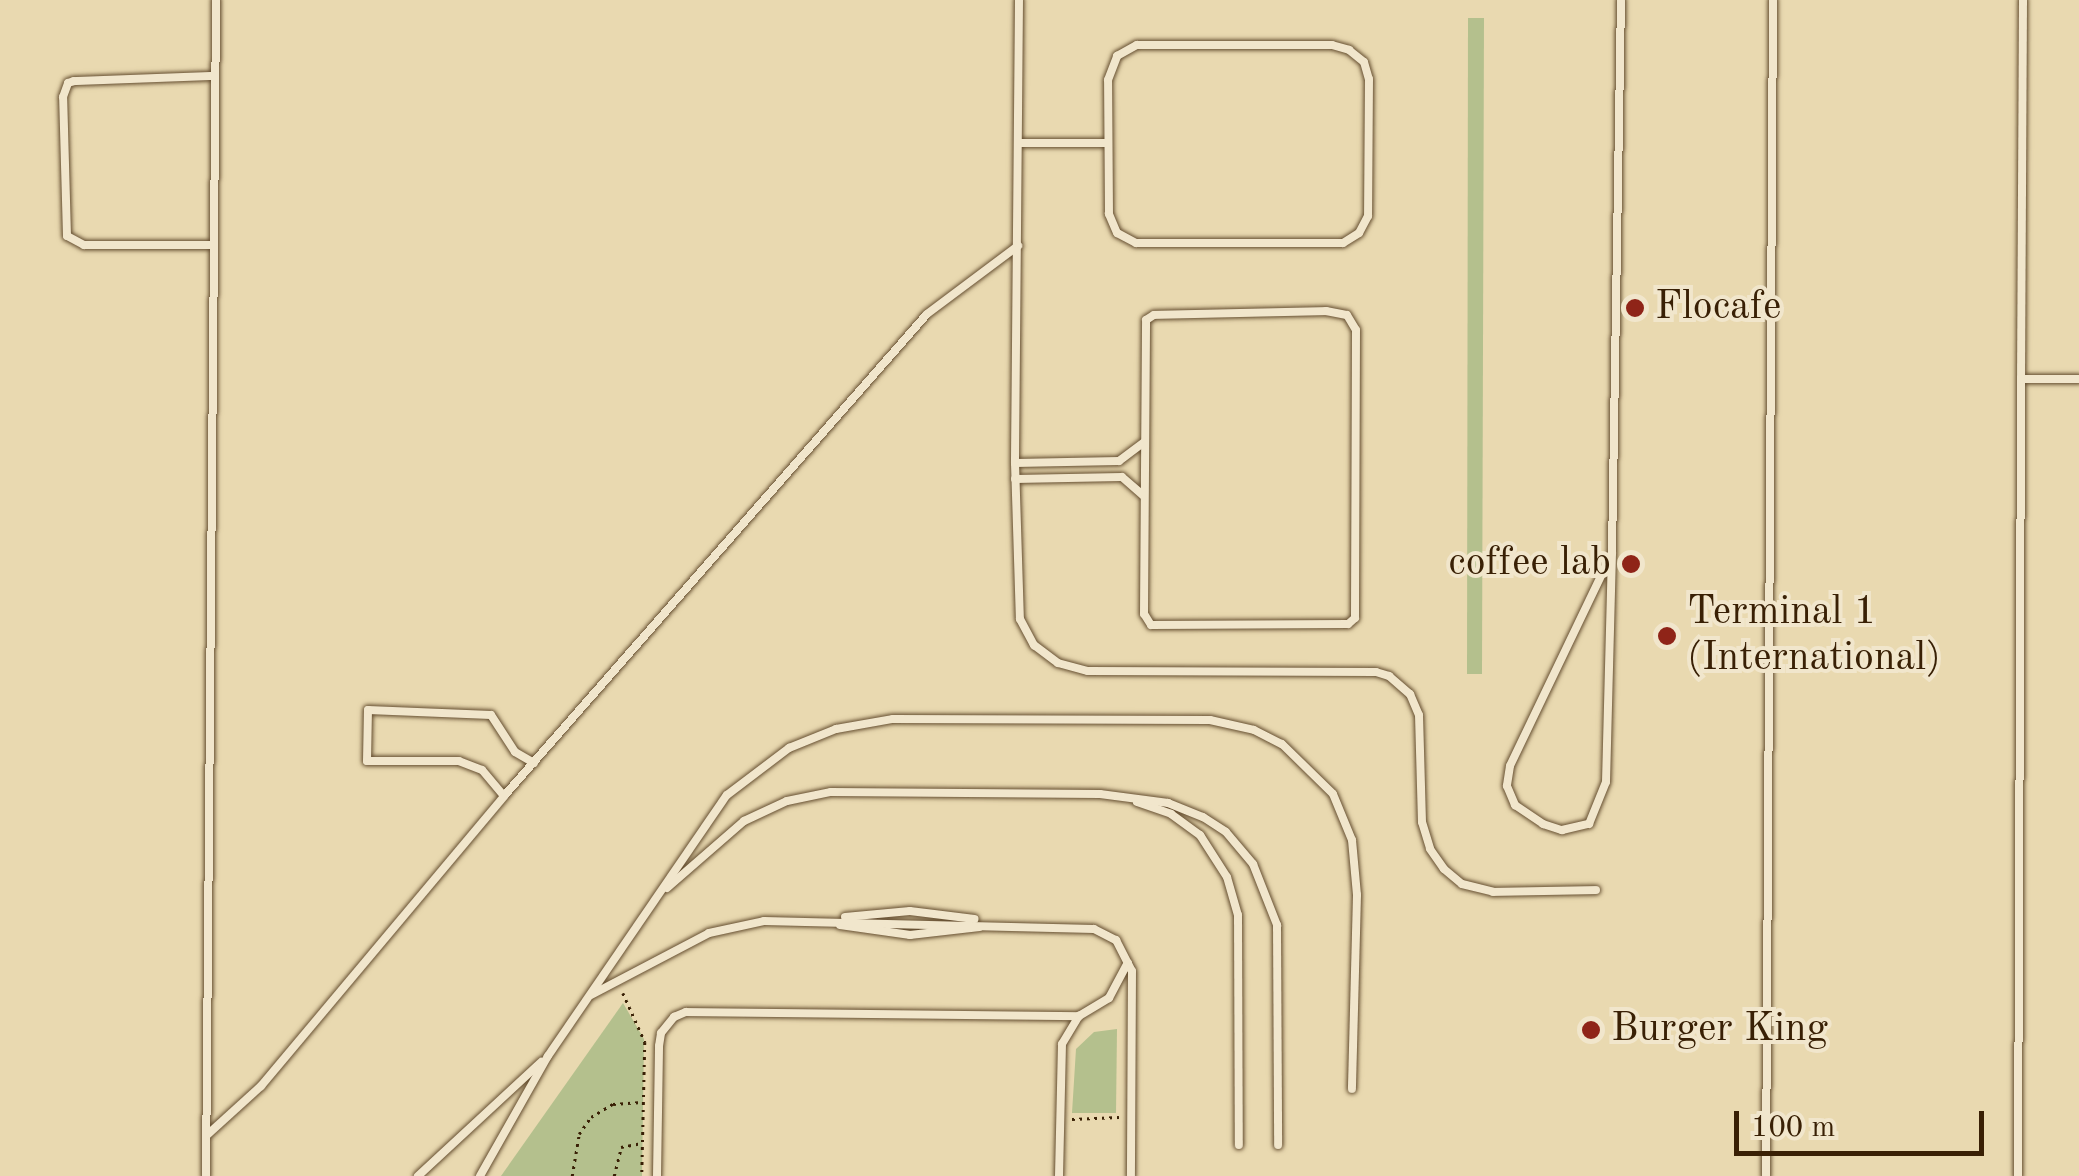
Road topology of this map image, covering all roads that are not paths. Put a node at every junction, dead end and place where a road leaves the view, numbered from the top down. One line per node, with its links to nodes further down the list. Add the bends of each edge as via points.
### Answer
1 (216, 0): 6 (lane)
2 (1019, 0): 7 (lane)
3 (1622, 0): 17 (lane)
4 (1773, 0): 37 (lane)
5 (2023, 0): 12 (lane)
6 (213, 76): 9 (lane); 9 (lane, via 74,81 63,96 67,236 84,245)
7 (1018, 143): 8 (lane); 10 (lane)
8 (1108, 144): 8 (lane, via 1111,225 1136,243 1343,243 1368,216 1369,78 1364,62 1332,44 1136,45 1110,68)
9 (212, 244): 28 (lane)
10 (1018, 246): 14 (lane); 18 (lane, via 927,314)
11 (2079, 378): 12 (lane)
12 (2021, 379): 38 (lane)
13 (1144, 442): 14 (lane, via 1119,462); 16 (lane); 16 (lane, via 1144,324 1150,317 1347,315 1356,330 1355,618 1348,624 1151,624 1144,614)
14 (1015, 463): 15 (lane)
15 (1015, 479): 16 (lane, via 1122,478); 21 (lane, via 1020,619 1034,645 1058,663 1088,671 1388,676 1410,694 1419,715 1422,822 1444,869 1462,884 1493,892)
16 (1144, 496)
17 (1612, 554): 17 (lane, via 1606,782 1589,824 1562,830 1515,805 1507,786 1510,766)
18 (534, 763): 20 (lane); 20 (lane, via 516,752 491,715 368,710 366,761 459,761 482,770)
19 (1100, 794): 22 (lane, via 831,792 787,801 720,838); 29 (lane, via 1170,814 1200,835 1227,877 1238,915); 30 (lane, via 1168,802 1202,817 1226,832 1269,895 1281,958)
20 (504, 796): 28 (lane, via 261,1086)
21 (1596, 890)
22 (654, 900): 24 (lane); 27 (lane, via 727,795 789,748 836,729 893,719 1232,723 1282,744 1310,768 1333,794 1352,840)
23 (1129, 962): 24 (lane, via 1116,940 1094,929 764,921 709,933); 25 (lane, via 1110,998); 36 (lane)
24 (591, 995): 26 (lane)
25 (1079, 1016): 34 (lane, via 686,1012 661,1034); 35 (lane, via 1062,1044)
26 (548, 1056): 32 (lane); 33 (lane)
27 (1352, 1089)
28 (206, 1136): 31 (lane)
29 (1239, 1145)
30 (1278, 1145)
31 (206, 1176)
32 (418, 1176)
33 (480, 1176)
34 (656, 1176)
35 (1060, 1176)
36 (1131, 1176)
37 (1766, 1176)
38 (2018, 1176)

